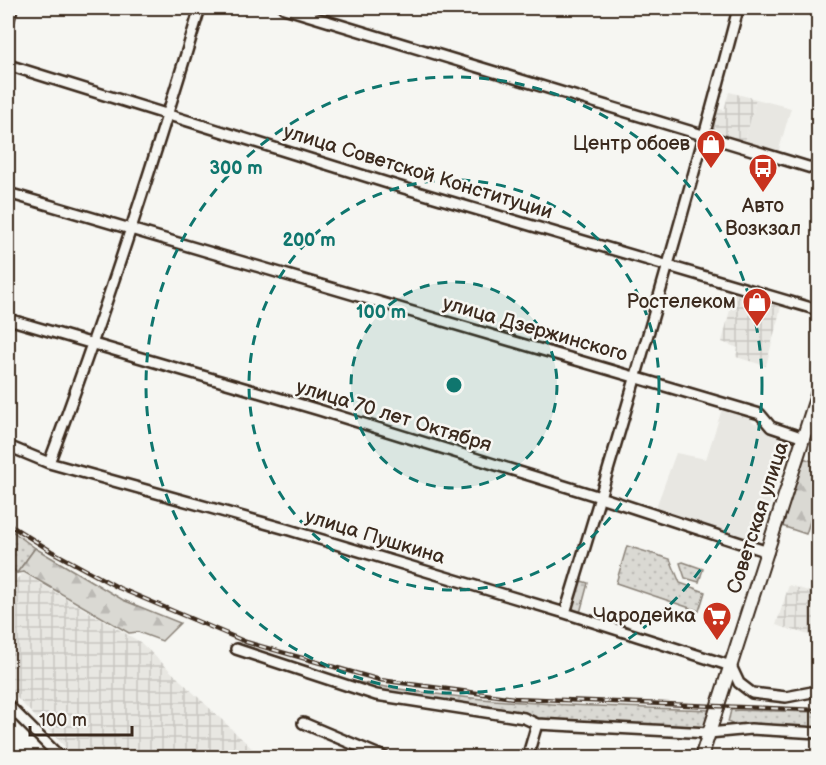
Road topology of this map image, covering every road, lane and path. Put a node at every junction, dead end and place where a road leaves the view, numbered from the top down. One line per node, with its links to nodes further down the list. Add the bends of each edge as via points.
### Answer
1 (12, 8): 5 (main road)
2 (200, 8): 7 (street)
3 (284, 8): 8 (street)
4 (736, 8): 8 (street)
5 (8, 19)
6 (8, 65): 7 (street, улица Советской Конституции)
7 (168, 115): 11 (street); 12 (street, улица Советской Конституции)
8 (705, 135): 9 (street); 12 (street)
9 (819, 170)
10 (8, 193): 11 (street, улица Дзержинского)
11 (130, 228): 15 (street); 16 (street, улица Дзержинского)
12 (668, 266): 13 (street, улица Советской Конституции); 16 (street)
13 (819, 310)
14 (8, 319): 15 (street, улица 70 лет Октября)
15 (93, 345): 20 (street); 21 (street, улица 70 лет Октября)
16 (636, 377): 18 (street, улица Дзержинского, via 760,414 771,427); 21 (street)
17 (819, 392): 18 (main road, Советская улица)
18 (810, 433): 22 (main road, Советская улица)
19 (8, 446): 20 (street, улица Пушкина)
20 (49, 464): 23 (street, улица Пушкина, via 200,504)
21 (600, 497): 22 (street, улица 70 лет Октября); 23 (street)
22 (768, 552): 25 (main road, Советская улица)
23 (565, 613): 25 (street, улица Пушкина)
24 (236, 649): 29 (street, via 376,695 524,718)
25 (731, 666): 26 (street, via 739,682 752,693 786,697); 30 (main road, Советская улица)
26 (819, 688)
27 (8, 705): 32 (street)
28 (303, 723): 33 (street)
29 (537, 724): 30 (street); 34 (street)
30 (709, 733): 31 (street, via 751,729); 35 (main road, Советская улица)
31 (819, 733)
32 (62, 758)
33 (386, 758)
34 (527, 758)
35 (701, 758)

